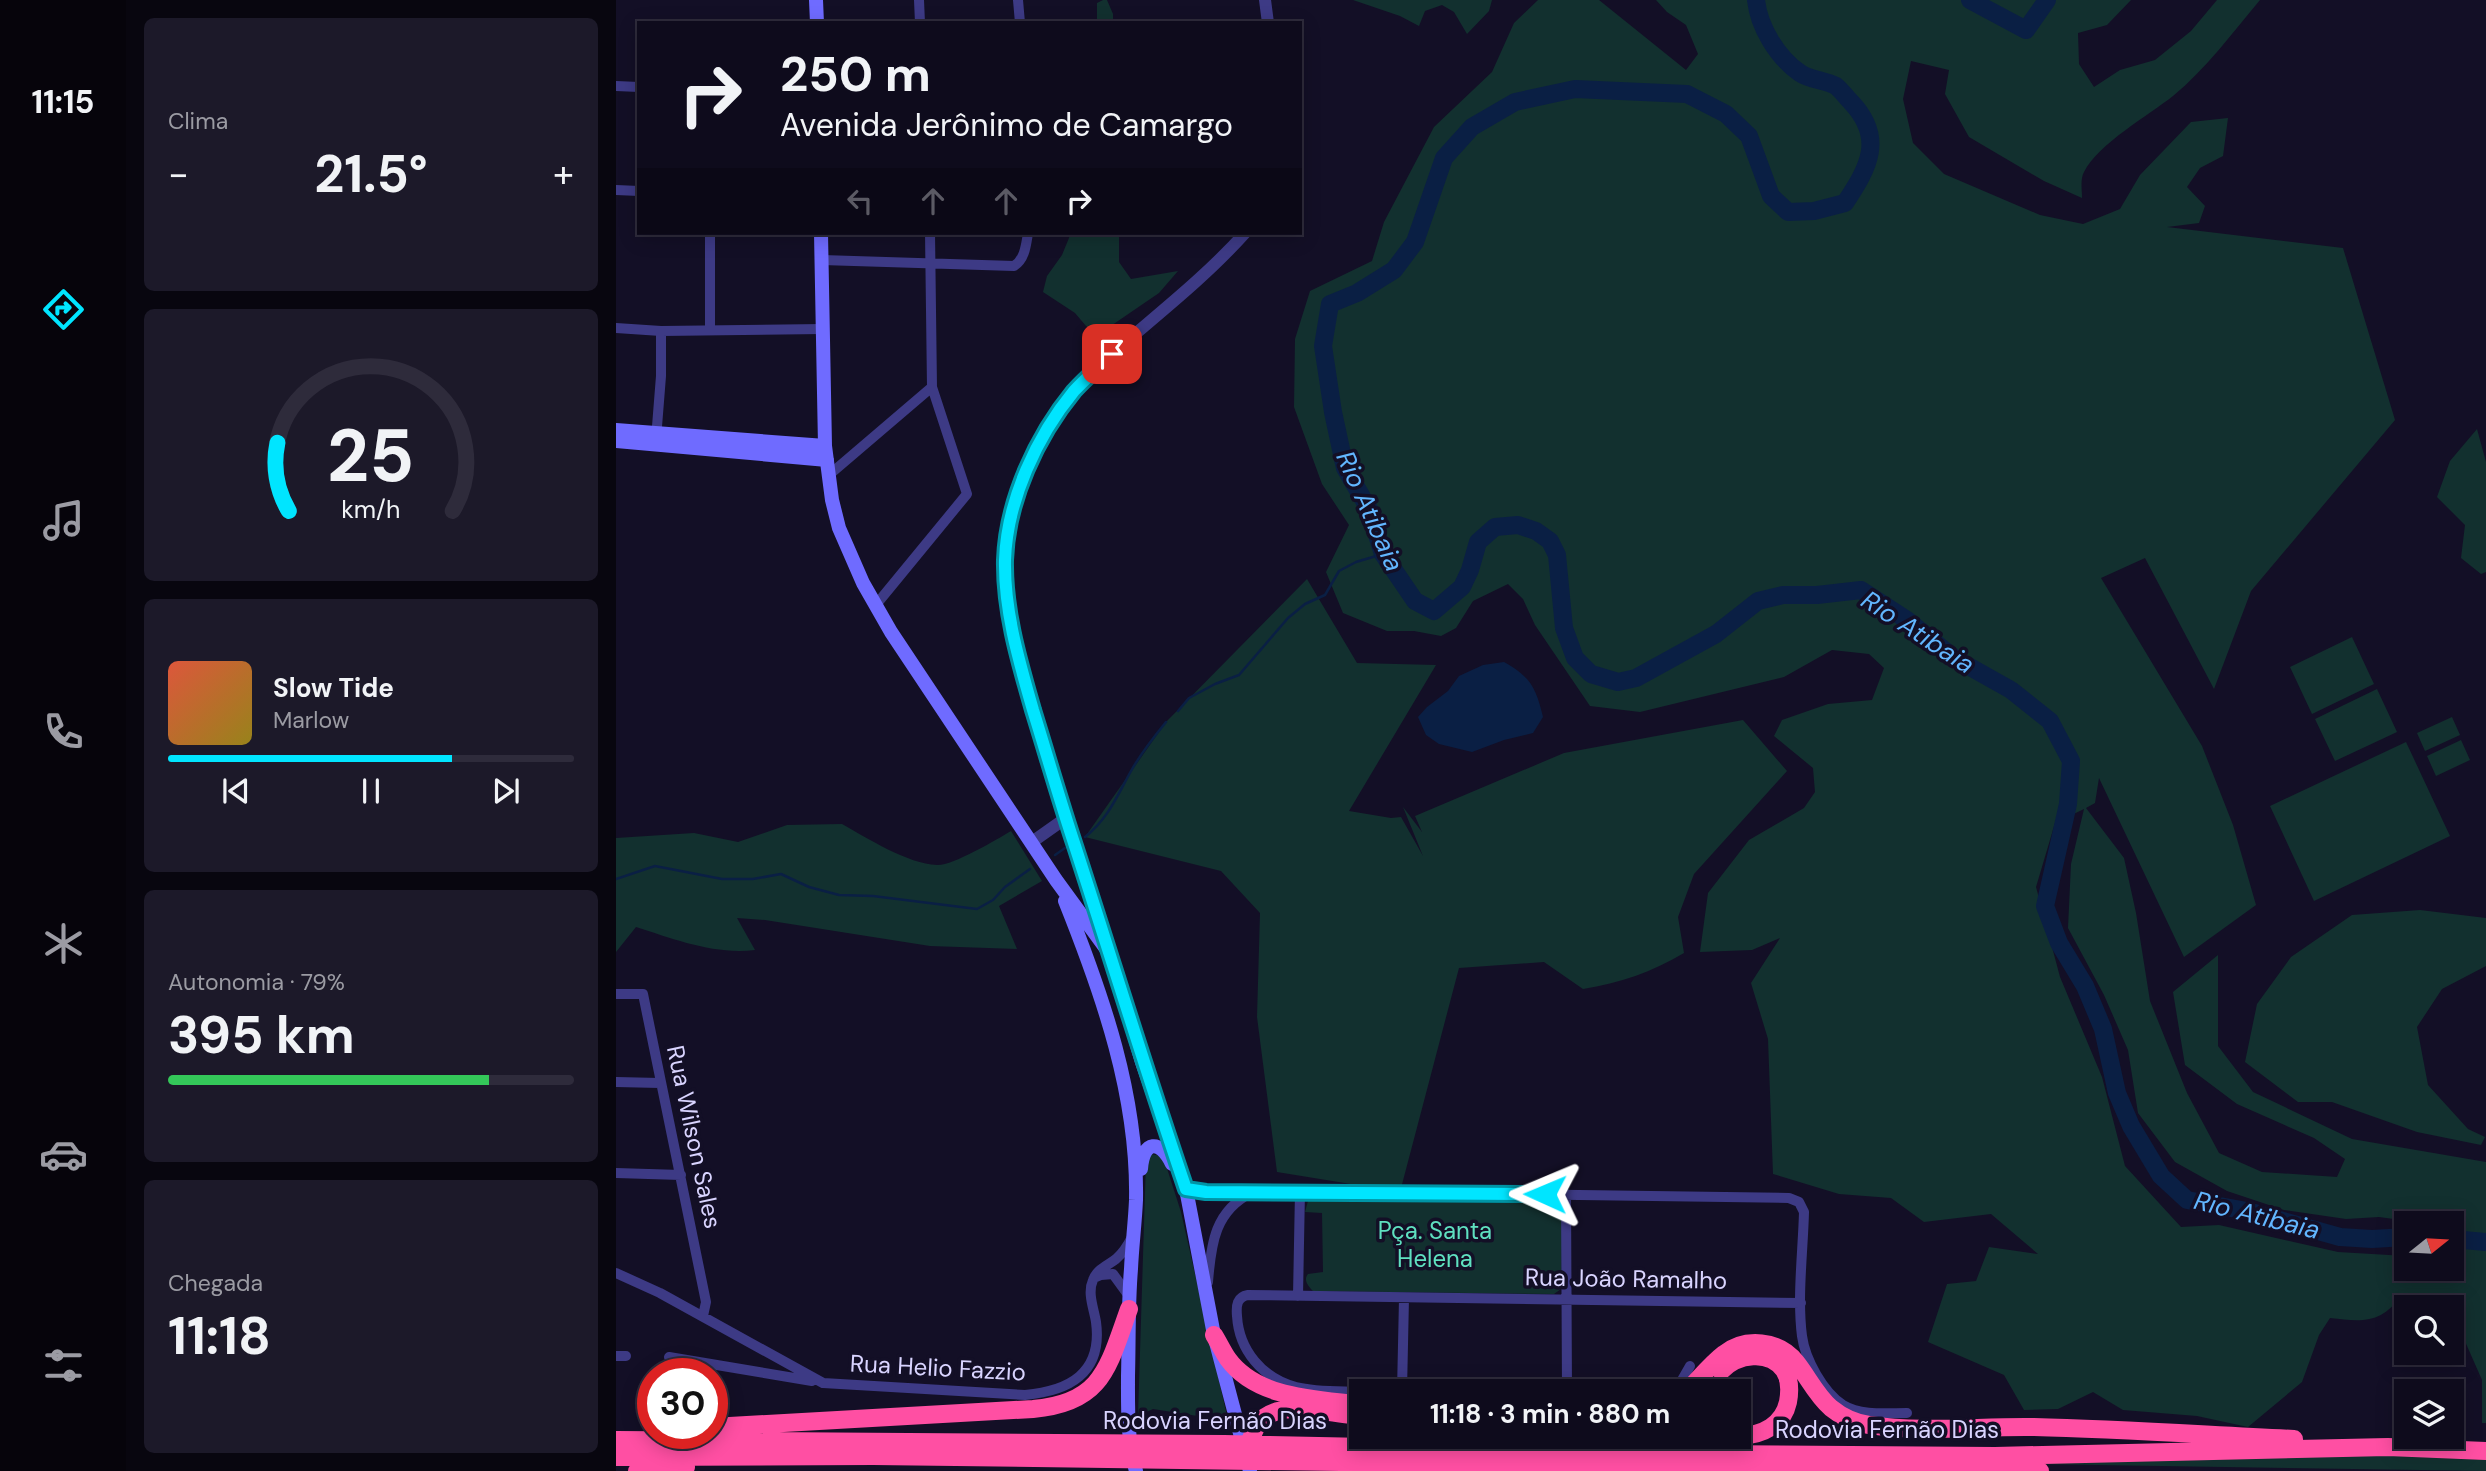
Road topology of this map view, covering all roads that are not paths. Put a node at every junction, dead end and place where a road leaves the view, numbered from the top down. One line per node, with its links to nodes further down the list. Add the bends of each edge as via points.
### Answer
1 (816, 0): 5 (main road)
2 (919, 0): 6 (street)
3 (1018, 0): 7 (street)
4 (1265, 0): 8 (street)
5 (817, 21)
6 (920, 21)
7 (1020, 21)
8 (1268, 21)
9 (616, 86): 10 (street)
10 (637, 87)
11 (616, 190): 12 (street)
12 (637, 191)
13 (710, 235): 22 (street)
14 (821, 235): 18 (main road)
15 (930, 235): 19 (street)
16 (1027, 235): 19 (street, via 1020,262 1014,266)
17 (1243, 235): 31 (street, via 1075,390 1049,426 1020,486 1005,559 1008,607 1014,643)
18 (822, 260): 19 (street); 21 (main road)
19 (931, 263): 24 (street)
20 (616, 328): 23 (street)
21 (823, 329): 22 (street); 28 (main road)
22 (710, 330): 23 (street)
23 (661, 331): 26 (street)
24 (932, 387): 29 (street); 30 (street, via 967,494)
25 (616, 430): 26 (main road)
26 (656, 438): 27 (main road); 28 (main road)
27 (616, 441)
28 (826, 453): 29 (main road)
29 (829, 475): 30 (main road, via 839,528)
30 (875, 606): 32 (main road)
31 (1066, 818): 32 (street); 34 (street)
32 (1032, 842): 33 (main road)
33 (1056, 880): 34 (main road); 36 (main road)
34 (1110, 954): 37 (main road)
35 (616, 994): 39 (street, Rua Wilson Sales, via 643,994)
36 (1100, 999): 37 (main road, via 1117,1005 1124,1015); 46 (main road, via 1129,1100)
37 (1142, 1062): 42 (main road)
38 (616, 1082): 39 (street)
39 (660, 1083): 41 (street, Rua Wilson Sales)
40 (616, 1173): 41 (street)
41 (681, 1175): 56 (street, Rua Wilson Sales, via 706,1302)
42 (1185, 1186): 43 (street, via 1206,1192); 46 (main road, via 1167,1154 1161,1148 1147,1147); 50 (main road)
43 (1256, 1191): 44 (street); 50 (street, via 1224,1213 1209,1264)
44 (1300, 1191): 45 (street); 51 (street)
45 (1566, 1194): 53 (street); 55 (street, via 1789,1198 1799,1202 1804,1212)
46 (1136, 1200): 47 (main road)
47 (1134, 1234): 49 (street, via 1118,1258); 54 (main road)
48 (616, 1273): 56 (street, Rua Helio Fazzio)
49 (1093, 1278): 54 (street, via 1113,1274); 65 (street, Rua Helio Fazzio, via 1094,1351 1084,1374 1062,1388 1025,1395)
50 (1207, 1296): 57 (main road)
51 (1297, 1296): 52 (street, Rua João Ramalho); 66 (street, Rua João Ramalho, via 1241,1296 1236,1313 1246,1350 1274,1378 1296,1387)
52 (1404, 1298): 53 (street, Rua João Ramalho); 60 (street)
53 (1566, 1299): 55 (street, Rua João Ramalho); 61 (street)
54 (1129, 1303): 70 (highway, via 1096,1386 1070,1403); 79 (main road)
55 (1801, 1303): 68 (street, via 1805,1350 1827,1389 1843,1405 1857,1410)
56 (704, 1316): 65 (street, Rua Helio Fazzio)
57 (1214, 1335): 67 (highway, via 1228,1360 1259,1384 1279,1392); 83 (main road)
58 (669, 1357): 65 (street)
59 (1690, 1366): 62 (street)
60 (1402, 1379)
61 (1567, 1379)
62 (1683, 1379)
63 (1698, 1379): 74 (highway, via 1724,1353 1757,1342 1794,1359 1830,1407 1867,1425 2034,1427)
64 (1714, 1379): 71 (highway, via 1726,1366 1751,1356 1774,1361 1783,1369 1790,1393 1785,1414 1764,1432)
65 (823, 1383)
66 (1349, 1391)
67 (1349, 1403)
68 (1907, 1413)
69 (1349, 1415): 83 (highway, via 1296,1410 1271,1414 1259,1423)
70 (728, 1426)
71 (1751, 1434)
72 (637, 1435): 73 (highway)
73 (616, 1438): 78 (highway, Rodovia Fernão Dias, via 862,1440)
74 (2388, 1447): 76 (highway, Rodovia Fernão Dias, via 1995,1456); 77 (highway, Rodovia Fernão Dias)
75 (1564, 1449): 76 (highway)
76 (1552, 1451): 80 (highway, Rodovia Fernão Dias)
77 (2486, 1451)
78 (1095, 1452): 81 (highway, Rodovia Fernão Dias); 83 (highway, Rodovia Fernão Dias)
79 (1131, 1452): 85 (highway); 86 (main road)
80 (1279, 1453): 83 (highway, Rodovia Fernão Dias); 87 (highway, Rodovia Fernão Dias)
81 (873, 1456): 82 (highway, Rodovia Fernão Dias); 84 (highway)
82 (616, 1457)
83 (1237, 1457)
84 (637, 1471)
85 (1124, 1471)
86 (1136, 1471)
87 (2040, 1471)

